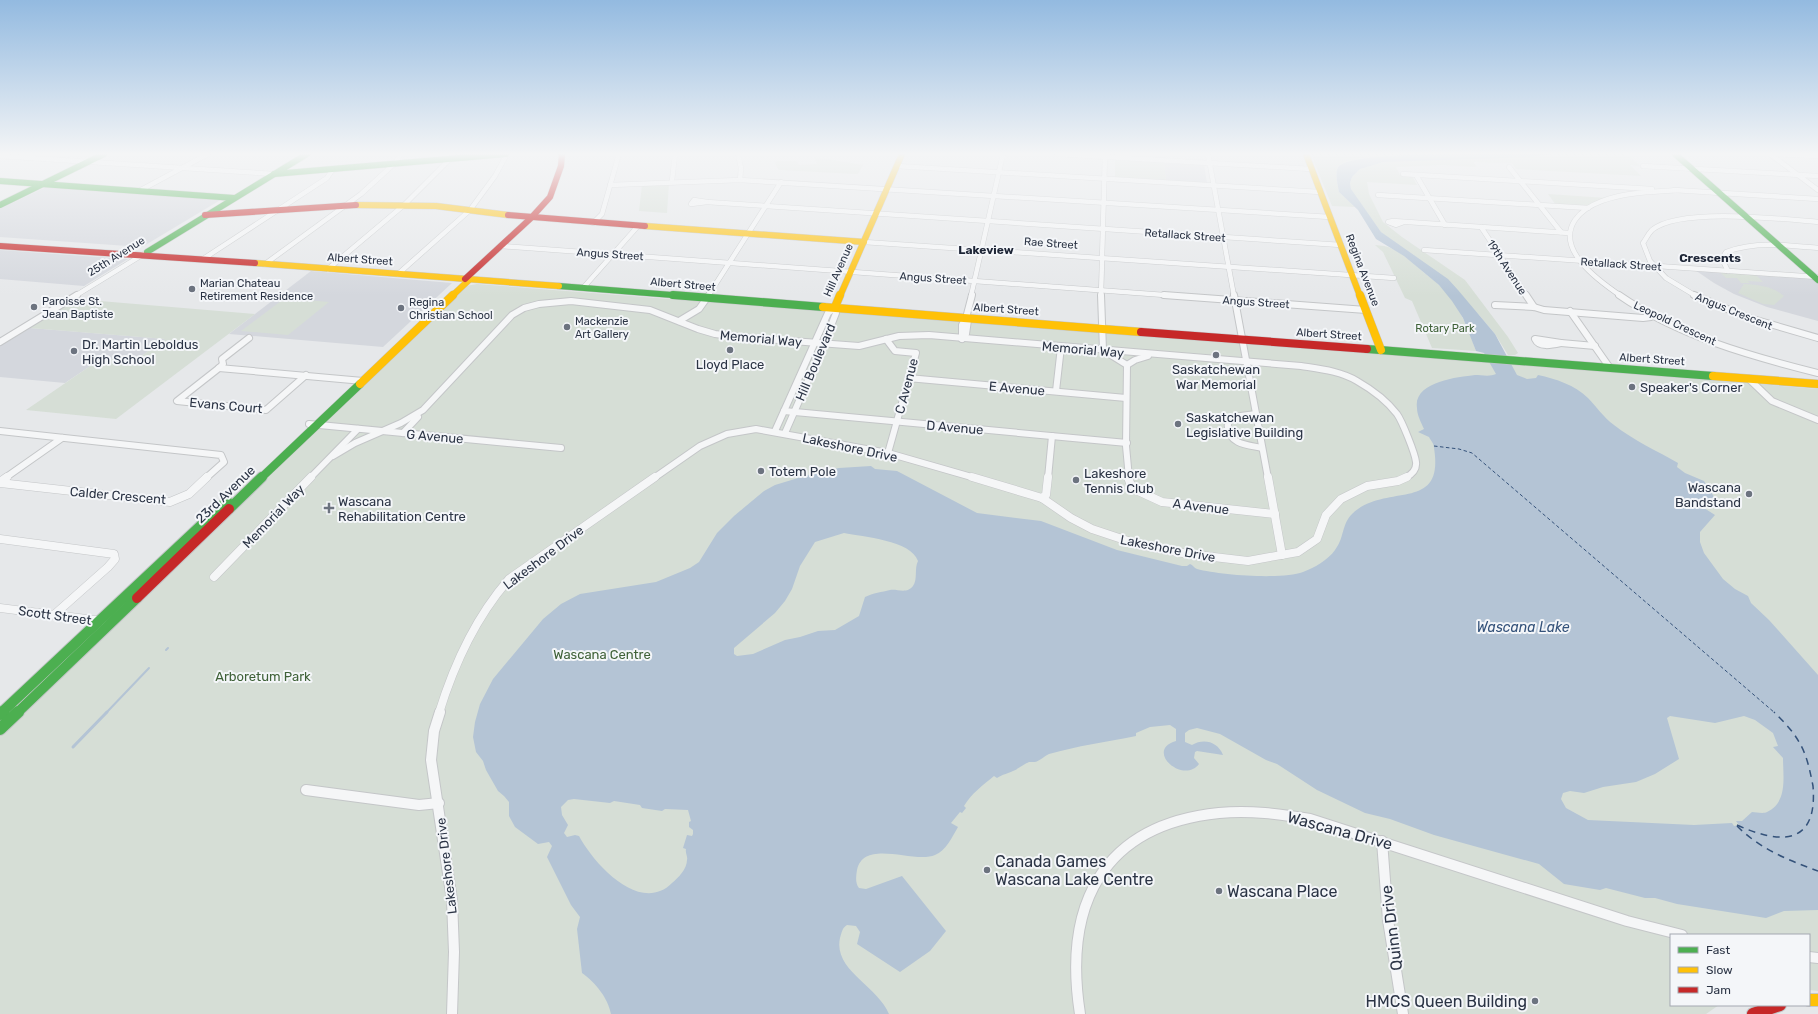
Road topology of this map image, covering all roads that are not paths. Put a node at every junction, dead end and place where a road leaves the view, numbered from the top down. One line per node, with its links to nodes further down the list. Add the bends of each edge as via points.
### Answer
1 (228, 201): 30 (street, 25th Avenue)
2 (291, 201): 26 (street)
3 (351, 201): 21 (street)
4 (408, 201): 22 (street)
5 (476, 201): 27 (street)
6 (546, 201): 32 (street, 23rd Avenue)
7 (605, 201): 37 (street, via 602,214)
8 (769, 201): 24 (street)
9 (882, 201): 29 (street, Hill Avenue)
10 (993, 201): 34 (street)
11 (1078, 201): 20 (street)
12 (1217, 201): 28 (street)
13 (1324, 201): 31 (street, Regina Avenue)
14 (1432, 201): 38 (street)
15 (1482, 201): 23 (street)
16 (1536, 201): 23 (street)
17 (1605, 201): 25 (street)
18 (1728, 201): 33 (street)
19 (707, 202): 24 (street, Retallack Street)
20 (1104, 203): 28 (street); 41 (street)
21 (346, 205): 22 (street, Rae Street); 26 (street, Rae Street); 62 (street)
22 (404, 205): 27 (street, Rae Street); 65 (street)
23 (1539, 205): 25 (street); 42 (street)
24 (765, 207): 29 (street, Retallack Street); 43 (street)
25 (1588, 208): 44 (street, via 1575,219)
26 (277, 210): 30 (street, Rae Street); 59 (street)
27 (470, 210): 32 (street, Rae Street); 68 (street)
28 (1218, 210): 31 (street); 45 (street)
29 (876, 214): 34 (street, Retallack Street); 47 (street, Hill Avenue)
30 (205, 215): 55 (street, 25th Avenue)
31 (1330, 217): 48 (street, Regina Avenue)
32 (531, 218): 37 (street, Rae Street); 50 (street, 23rd Avenue)
33 (1747, 218): 36 (street); 51 (street); 63 (street, Angus Crescent, via 1693,218 1673,221 1658,227 1649,232 1643,244)
34 (989, 222): 41 (street, Retallack Street); 53 (street)
35 (1404, 222): 38 (street)
36 (1818, 222)
37 (593, 223): 39 (street, Rae Street)
38 (1445, 225): 40 (street)
39 (638, 226): 43 (street, Rae Street); 56 (street)
40 (1481, 227): 42 (street); 57 (street, 19th Avenue)
41 (1104, 230): 45 (street, Retallack Street); 58 (street)
42 (1561, 232): 44 (street)
43 (748, 233): 47 (street, Rae Street); 61 (street)
44 (1569, 233): 60 (street, Leopold Crescent, via 1571,246)
45 (1224, 238): 48 (street, Retallack Street); 64 (street)
46 (0, 240): 55 (street, Albert Street)
47 (864, 242): 53 (street, Rae Street); 67 (street, Hill Avenue)
48 (1341, 245): 69 (street, Regina Avenue)
49 (0, 246): 55 (street, Albert Street)
50 (501, 246): 56 (street, Angus Street); 72 (street, 23rd Avenue)
51 (1779, 246): 52 (street); 66 (street, via 1749,245 1731,249 1725,253 1722,260); 71 (street)
52 (1818, 248)
53 (983, 250): 58 (street, Rae Street); 73 (street)
54 (1424, 250): 57 (street, Retallack Street)
55 (144, 254): 59 (street, Albert Street); 92 (street, 25th Avenue)
56 (612, 255): 61 (street, Angus Street); 74 (street)
57 (1499, 255): 60 (street, Retallack Street); 80 (street, 19th Avenue)
58 (1103, 258): 64 (street, Rae Street); 75 (street)
59 (203, 259): 62 (street, Albert Street)
60 (1580, 261): 63 (street, Retallack Street); 83 (street, Leopold Crescent, via 1605,285)
61 (729, 263): 67 (street, Angus Street); 76 (street)
62 (265, 264): 65 (street, Albert Street)
63 (1653, 266): 66 (street, Retallack Street); 88 (street, Angus Crescent, via 1674,283 1719,307 1762,323)
64 (1229, 267): 69 (street, Rae Street); 77 (street)
65 (328, 269): 68 (street, Albert Street)
66 (1728, 271): 71 (street, Retallack Street)
67 (851, 272): 73 (street, Angus Street); 79 (street, Hill Avenue)
68 (398, 274): 72 (street, Albert Street)
69 (1353, 276): 70 (street, Rae Street); 81 (street, Regina Avenue)
70 (1394, 278)
71 (1817, 278)
72 (466, 279): 74 (street, Albert Street); 109 (street, 23rd Avenue)
73 (974, 281): 75 (street, Angus Street); 84 (street)
74 (583, 288): 76 (street, Albert Street)
75 (1102, 291): 77 (street, Angus Street); 86 (street)
76 (707, 298): 79 (street, Albert Street); 85 (street, via 699,309)
77 (1235, 300): 81 (street, Angus Street); 91 (street)
78 (1495, 304): 80 (street)
79 (835, 307): 84 (street, Albert Street); 93 (street, Hill Boulevard, via 828,313); 95 (street, Hill Boulevard, via 836,313)
80 (1536, 308): 82 (street)
81 (1366, 310): 99 (street, Regina Avenue)
82 (1570, 310): 83 (street, via 1643,318); 96 (street)
83 (1653, 315): 105 (street, Leopold Crescent, via 1718,343)
84 (966, 318): 86 (street, Albert Street); 90 (street, via 966,334)
85 (679, 321): 93 (street, Memorial Way, via 715,334); 113 (street, Memorial Way, via 656,311 635,307 560,301 531,306 507,319)
86 (1103, 328): 91 (street, Albert Street); 98 (street)
87 (249, 338): 103 (street, via 222,359 223,364)
88 (1818, 338)
89 (886, 339): 90 (street, Memorial Way, via 917,334); 95 (street, Memorial Way, via 859,346); 107 (street, C Avenue, via 895,351 916,353)
90 (962, 339): 97 (street, Memorial Way)
91 (1243, 339): 99 (street, Albert Street); 101 (street)
92 (0, 342)
93 (814, 343): 95 (street, Memorial Way); 114 (street, Hill Boulevard)
94 (1561, 343): 96 (street)
95 (824, 344): 115 (street, Hill Boulevard)
96 (1595, 346): 104 (street)
97 (1061, 347): 98 (street, Memorial Way); 111 (street)
98 (1103, 350): 100 (street, Memorial Way); 102 (street)
99 (1381, 350): 104 (street, Albert Street)
100 (1152, 354): 101 (street, Memorial Way); 102 (street)
101 (1247, 362): 116 (street); 136 (street, Lakeshore Drive, via 1327,370 1361,384 1397,414 1416,462 1410,476 1398,481 1367,486 1341,499 1326,515 1316,539 1309,546 1298,552)
102 (1127, 365): 112 (street, A Avenue)
103 (219, 368): 106 (street); 106 (street, Evans Court, via 177,401 266,410)
104 (1607, 368): 108 (street, Albert Street)
105 (1818, 373)
106 (306, 376): 109 (street)
107 (908, 378): 111 (street, E Avenue); 118 (street, C Avenue)
108 (1749, 379): 110 (street, Albert Street); 117 (street, via 1772,401)
109 (359, 380): 119 (street, 23rd Avenue)
110 (1818, 384)
111 (1056, 391): 112 (street, E Avenue)
112 (1126, 398): 127 (street, A Avenue)
113 (423, 410): 122 (street, Memorial Way, via 410,419); 124 (street)
114 (784, 411): 115 (street, D Avenue); 123 (street, Hill Boulevard)
115 (794, 412): 118 (street, D Avenue); 123 (street, Hill Boulevard)
116 (1256, 414): 129 (street); 129 (street, via 1232,416 1227,427 1238,442)
117 (1818, 420)
118 (897, 422): 125 (street, D Avenue); 130 (street, C Avenue)
119 (313, 424): 120 (street, G Avenue); 140 (street, 23rd Avenue); 141 (street, 23rd Avenue)
120 (358, 429): 122 (street, G Avenue); 131 (street, Memorial Way)
121 (0, 431): 126 (street)
122 (382, 431): 124 (street, G Avenue); 131 (street, Memorial Way, via 358,440)
123 (780, 432): 130 (street, Lakeshore Drive); 145 (street, Lakeshore Drive, via 742,430 715,438 700,446 563,539 510,579 495,595 463,649 434,731 431,760)
124 (403, 433): 128 (street, G Avenue)
125 (1052, 436): 127 (street, D Avenue); 133 (street, via 1046,494)
126 (62, 438): 132 (street); 132 (street, Calder Crescent, via 221,455 224,462 189,494 170,502)
127 (1127, 443): 134 (street, A Avenue, via 1128,478 1136,489 1145,495 1162,502)
128 (561, 448)
129 (1262, 448): 134 (street)
130 (888, 453): 133 (street, Lakeshore Drive)
131 (333, 456): 137 (street, Memorial Way)
132 (0, 483)
133 (1042, 498): 136 (street, Lakeshore Drive, via 1080,524 1140,545 1248,561)
134 (1275, 514): 136 (street)
135 (0, 539): 139 (street, via 114,554 115,560)
136 (1282, 555)
137 (214, 577)
138 (0, 608): 139 (street, Scott Street)
139 (55, 614): 140 (street, Scott Street)
140 (100, 621): 141 (street, Scott Street); 142 (street, 23rd Avenue)
141 (110, 622): 143 (street, 23rd Avenue)
142 (0, 714)
143 (0, 729)
144 (306, 790): 145 (street, via 419,804)
145 (438, 803): 149 (street, Lakeshore Drive, via 452,900)
146 (1382, 841): 147 (street, Wascana Drive, via 1627,921); 150 (street, Wascana Drive, via 1310,819 1279,813 1244,811 1191,816 1149,831 1110,861 1094,884 1085,908 1079,940 1076,974); 151 (street, Quinn Drive, via 1388,920)
147 (1678, 934)
148 (1777, 1006): 152 (street)
149 (452, 1014)
150 (1080, 1014)
151 (1403, 1014)
152 (1753, 1014)

